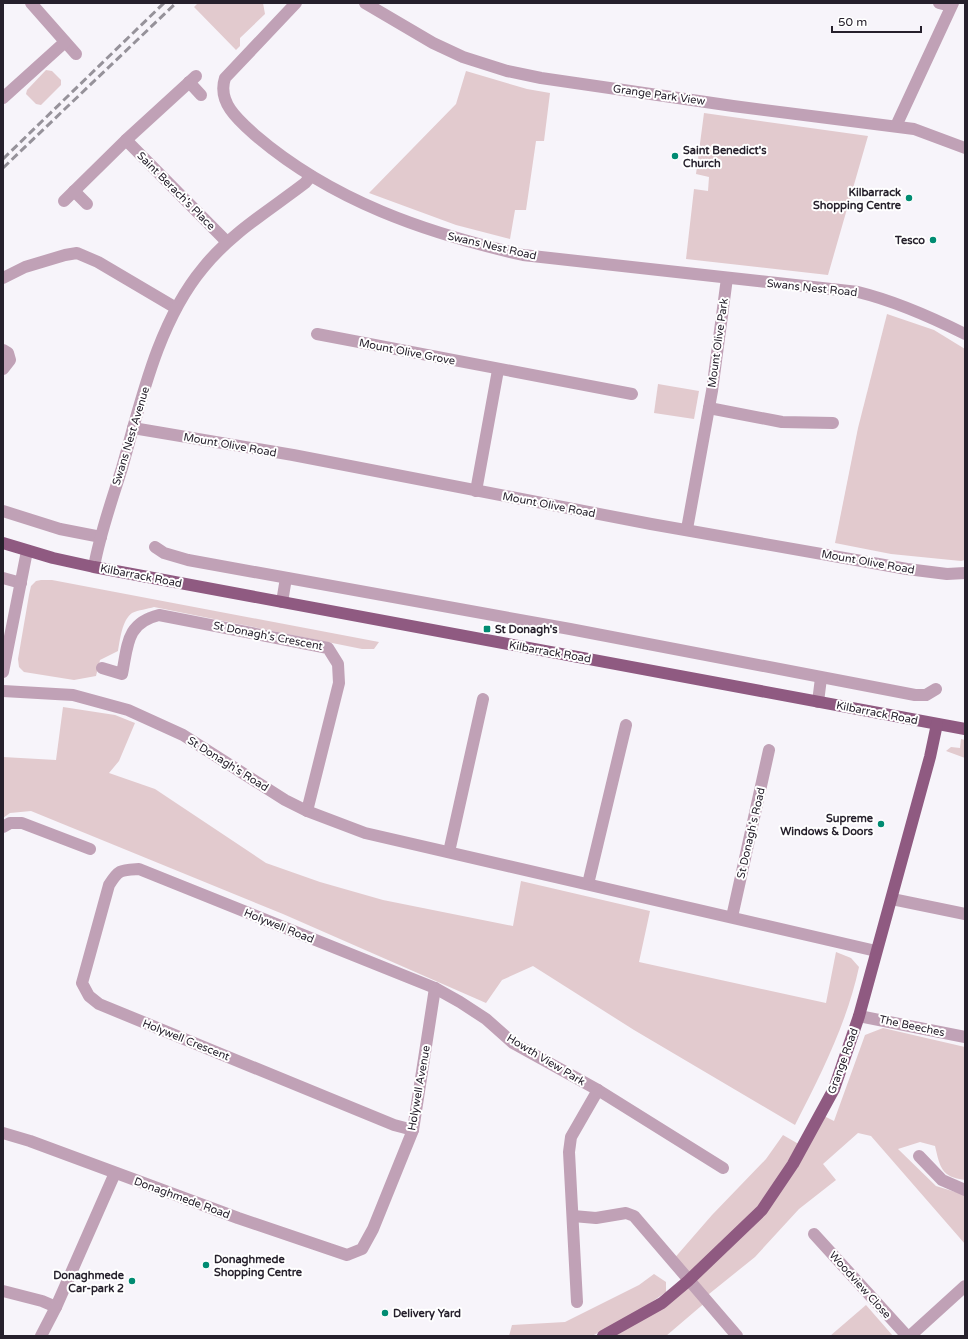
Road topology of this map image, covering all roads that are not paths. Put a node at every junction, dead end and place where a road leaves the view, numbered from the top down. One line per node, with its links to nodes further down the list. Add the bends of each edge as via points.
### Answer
1 (296, 3): 13 (street, Swans Nest Road, via 233,68 222,87 228,107 247,128 276,153)
2 (365, 3): 10 (street, Grange Park View, via 449,50 484,64 524,75 785,113)
3 (939, 3): 5 (street)
4 (31, 4): 6 (street)
5 (952, 5): 10 (street)
6 (65, 42): 7 (street); 9 (street)
7 (76, 54)
8 (201, 95): 11 (street, via 193,79)
9 (3, 98)
10 (896, 126): 12 (street, Grange Park View, via 921,131)
11 (126, 140): 14 (street); 17 (street, Saint Berach's Place)
12 (965, 148)
13 (311, 176): 17 (street, Swans Nest Avenue); 19 (street, Swans Nest Road, via 364,204 427,230 470,243 523,255)
14 (74, 191): 15 (street); 16 (street)
15 (64, 201)
16 (87, 204)
17 (226, 241): 20 (street, Swans Nest Avenue, via 194,278)
18 (3, 278): 20 (street, via 25,267 65,254 77,253 98,262)
19 (727, 278): 22 (street, Swans Nest Road, via 858,292 881,297); 27 (street, Mount Olive Park)
20 (176, 308): 29 (street, Swans Nest Avenue, via 164,334)
21 (317, 334): 25 (street, Mount Olive Grove)
22 (965, 334)
23 (3, 350): 24 (street, via 8,353 10,360)
24 (3, 368)
25 (498, 370): 26 (street, Mount Olive Grove); 30 (street)
26 (632, 394)
27 (709, 408): 28 (street, via 782,422); 32 (street, Mount Olive Park)
28 (832, 423)
29 (133, 428): 30 (street, Mount Olive Road, via 293,455); 33 (street, Swans Nest Avenue)
30 (476, 491): 32 (street, Mount Olive Road)
31 (3, 511): 33 (street, via 60,529)
32 (687, 529): 38 (street, Mount Olive Road, via 907,569 947,574)
33 (101, 537): 37 (street, Swans Nest Avenue)
34 (3, 543): 36 (main road, Kilbarrack Road)
35 (155, 547): 40 (street, via 164,553 188,560)
36 (27, 551): 37 (main road, Kilbarrack Road); 41 (street)
37 (94, 567): 42 (main road, Kilbarrack Road)
38 (965, 573)
39 (3, 578): 41 (street)
40 (286, 578): 42 (street); 45 (street)
41 (21, 582): 44 (street)
42 (282, 602): 49 (main road, Kilbarrack Road)
43 (102, 668): 54 (street, St Donagh's Crescent, via 122,674 131,631 147,618 159,615 328,648 338,664 339,683)
44 (3, 672)
45 (821, 678): 46 (street, via 915,695 926,695); 49 (street)
46 (936, 689)
47 (3, 691): 54 (street, St Donagh's Road, via 73,695 128,710 183,735 285,800)
48 (482, 699): 57 (street)
49 (818, 702): 50 (main road, Kilbarrack Road)
50 (937, 724): 52 (main road, Kilbarrack Road); 60 (main road, Grange Road)
51 (626, 725): 59 (street)
52 (965, 728)
53 (770, 750): 62 (street, St Donagh's Road)
54 (307, 811): 57 (street, St Donagh's Road, via 365,833)
55 (3, 827): 56 (street, via 10,823 22,823)
56 (90, 849)
57 (449, 852): 59 (street, St Donagh's Road)
58 (122, 870): 64 (street, Holywell Road, via 139,869); 68 (street, Holywell Crescent, via 116,872 109,885 89,956 82,983 89,996 99,1004 156,1028 394,1125)
59 (588, 884): 62 (street, St Donagh's Road)
60 (892, 899): 61 (street); 63 (main road, Grange Road)
61 (965, 914)
62 (732, 917): 63 (street, St Donagh's Road)
63 (876, 951): 65 (main road, Grange Road)
64 (435, 988): 67 (street, Howth View Park, via 486,1019 513,1043); 68 (street, Holywell Avenue)
65 (859, 1016): 66 (street, The Beeches); 77 (main road, Grange Road, via 834,1089 788,1170 762,1210)
66 (965, 1037)
67 (598, 1090): 71 (street, Howth View Park); 74 (street, Howth View Park, via 571,1137 569,1152)
68 (413, 1130): 76 (street, Holywell Avenue, via 373,1229)
69 (3, 1133): 72 (street, Donaghmede Road)
70 (919, 1156): 73 (street, via 942,1180)
71 (723, 1168)
72 (115, 1173): 76 (street, Donaghmede Road, via 348,1256); 81 (street)
73 (965, 1190)
74 (573, 1216): 77 (street, via 596,1218 626,1213 634,1216); 80 (street, Howth View Park)
75 (814, 1234): 85 (street, Woodview Close)
76 (362, 1249)
77 (688, 1282): 83 (main road, Grange Road, via 662,1303); 84 (street)
78 (965, 1286): 86 (street)
79 (3, 1291): 81 (street)
80 (577, 1302)
81 (56, 1307): 82 (street)
82 (41, 1336)
83 (604, 1336)
84 (737, 1336)
85 (907, 1336)
86 (910, 1336)

